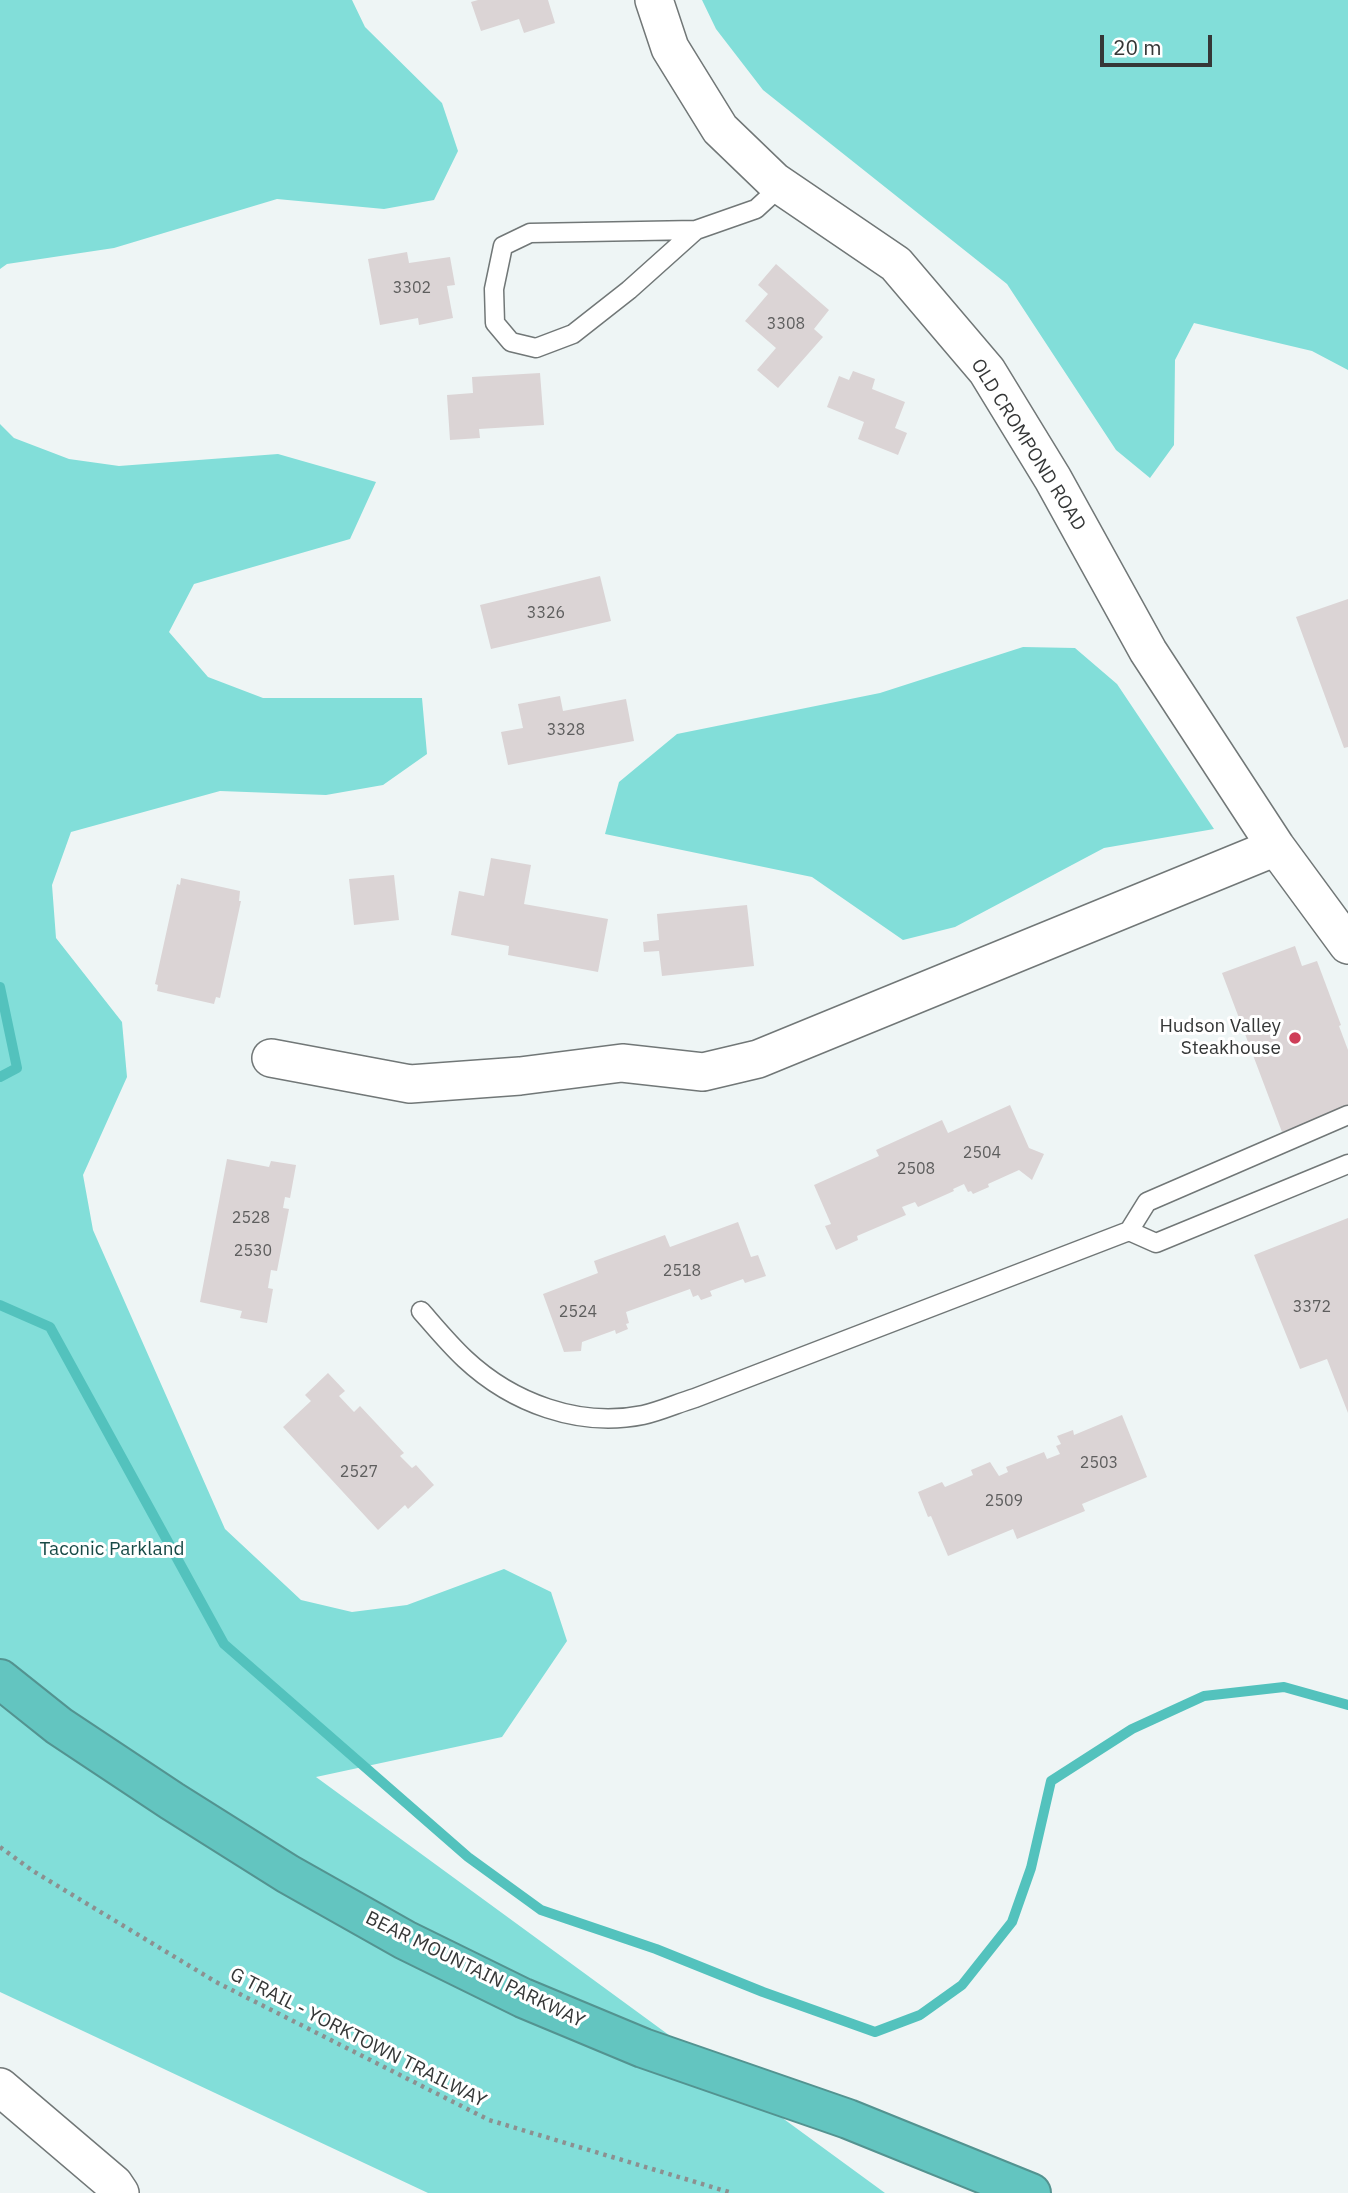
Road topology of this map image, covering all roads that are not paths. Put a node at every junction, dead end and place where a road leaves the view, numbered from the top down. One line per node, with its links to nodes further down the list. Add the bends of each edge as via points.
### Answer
1 (653, 0): 2 (street, OLD CROMPOND ROAD, via 670,48 720,129)
2 (781, 186): 3 (lane, via 756,209); 4 (street, OLD CROMPOND ROAD, via 896,264 986,372 1053,479 1148,651)
3 (696, 230): 3 (lane, via 573,334 536,348 510,342 495,323 494,289 503,246 530,233)
4 (1276, 847): 5 (street, OLD CROMPOND ROAD); 6 (street, via 758,1059 703,1072 622,1063 410,1084)
5 (1348, 945)
6 (271, 1058)
7 (1348, 1115): 9 (lane, via 1147,1202)
8 (1348, 1164): 9 (lane, via 1156,1243)
9 (1129, 1231): 10 (lane, via 644,1415 598,1419 552,1411 509,1392 465,1360)
10 (421, 1311)
11 (0, 1679): 14 (highway, BEAR MOUNTAIN PARKWAY, via 59,1726 172,1801 405,1940 523,1998 643,2048 848,2119)
12 (0, 2087): 13 (street)
13 (120, 2193)
14 (1031, 2193)

